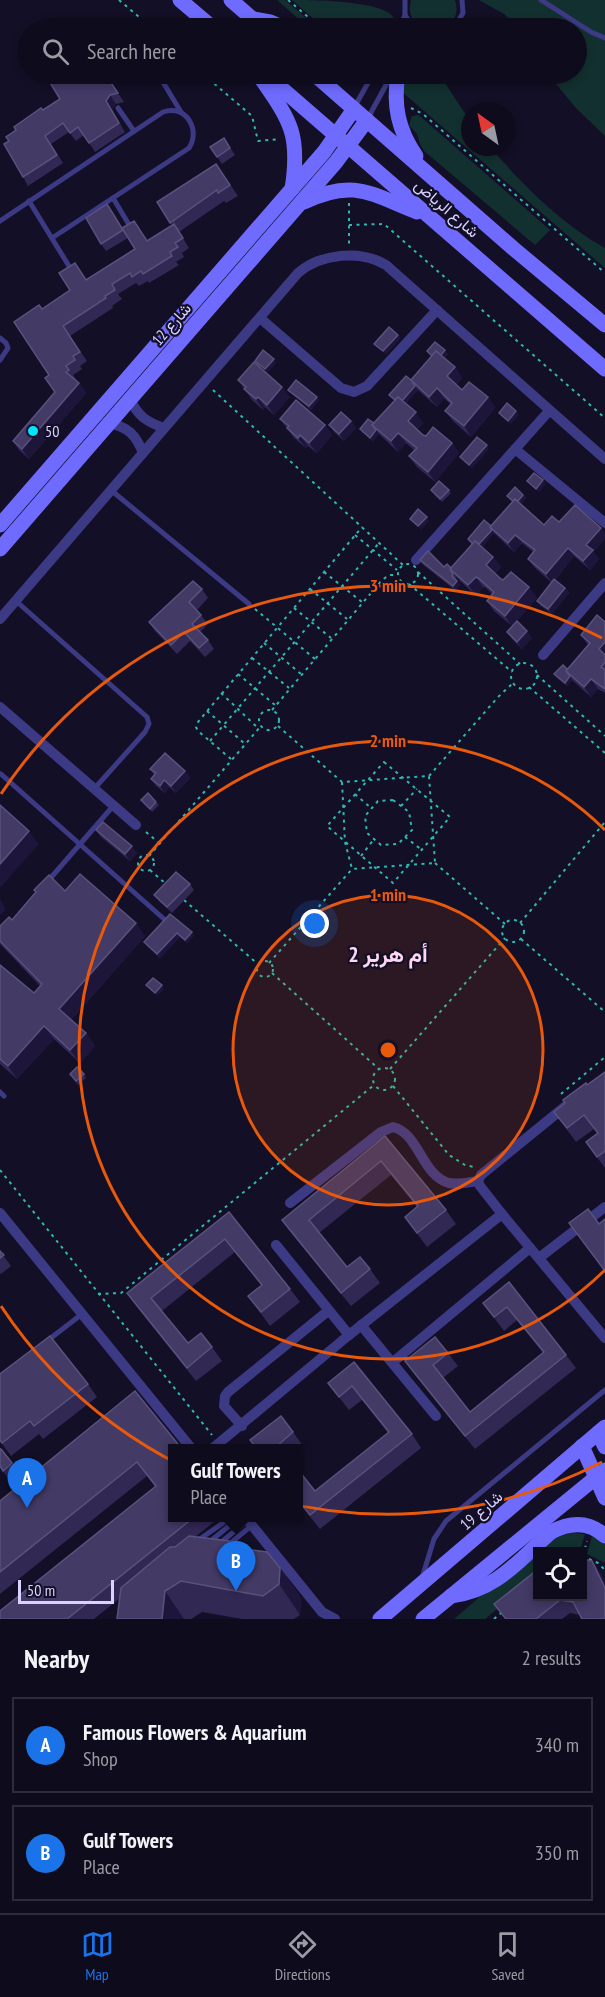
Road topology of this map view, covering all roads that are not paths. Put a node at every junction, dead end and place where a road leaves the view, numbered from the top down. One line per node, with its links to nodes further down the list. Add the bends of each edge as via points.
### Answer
1 (180, 0): 7 (main road)
2 (231, 0): 8 (main road)
3 (405, 0): 6 (lane)
4 (462, 0): 11 (lane)
5 (541, 0): 12 (lane)
6 (405, 15): 9 (lane); 10 (lane)
7 (201, 18)
8 (251, 18)
9 (404, 18)
10 (407, 18)
11 (460, 18)
12 (569, 18)
13 (587, 29): 14 (lane)
14 (605, 38)
15 (164, 84): 24 (lane)
16 (265, 84): 31 (main road, via 284,113 294,138)
17 (277, 84): 25 (main road, شارع الرياض)
18 (326, 84): 22 (main road, شارع الرياض)
19 (368, 84): 22 (lane)
20 (388, 84): 26 (lane)
21 (397, 84): 30 (main road, via 395,107 405,139)
22 (349, 104): 25 (main road, via 337,118); 26 (main road, شارع الرياض); 28 (main road, شارع 12)
23 (118, 108): 27 (lane)
24 (181, 112): 27 (lane, via 163,112); 32 (lane, via 193,127 189,148)
25 (323, 124): 28 (main road, شارع الرياض)
26 (372, 124): 29 (main road, شارع 12); 30 (main road, شارع الرياض)
27 (134, 131): 33 (lane)
28 (335, 135): 29 (main road, شارع الرياض); 31 (main road, شارع 12)
29 (352, 149): 34 (main road, شارع 12); 35 (main road, شارع الرياض)
30 (430, 176): 42 (main road, شارع الرياض)
31 (292, 189): 55 (main road, شارع 12)
32 (113, 198): 37 (lane); 38 (lane)
33 (29, 201): 36 (lane); 38 (lane)
34 (296, 207): 35 (main road, via 348,188); 46 (main road, شارع 12)
35 (429, 216): 45 (main road, شارع الرياض)
36 (0, 221)
37 (131, 228)
38 (52, 238): 39 (lane)
39 (72, 271)
40 (437, 310): 41 (street, via 386,265 372,259 323,258 298,273); 41 (street, via 367,386 354,392 341,388); 47 (street)
41 (260, 318): 49 (street)
42 (605, 325)
43 (0, 338): 44 (lane, via 8,348)
44 (0, 360)
45 (605, 369)
46 (130, 398): 48 (main road, شارع 12); 49 (street, via 143,418)
47 (549, 411): 50 (street); 52 (street)
48 (109, 423): 51 (street, via 131,431); 56 (main road, شارع 12)
49 (164, 428): 51 (street)
50 (515, 448): 54 (street); 57 (street)
51 (143, 453): 53 (street)
52 (605, 459)
53 (112, 491): 59 (street); 60 (lane)
54 (605, 523)
55 (0, 525)
56 (0, 549)
57 (417, 560)
58 (605, 583): 62 (street)
59 (16, 601): 61 (street); 65 (lane, via 147,717 145,732)
60 (249, 604)
61 (0, 619)
62 (543, 656)
63 (0, 707): 65 (street)
64 (1, 774): 68 (lane)
65 (94, 789): 66 (street)
66 (114, 805): 67 (street); 68 (lane)
67 (136, 825)
68 (80, 844): 69 (lane); 70 (lane)
69 (44, 886)
70 (164, 919)
71 (578, 1097): 72 (street)
72 (478, 1181): 73 (street, via 453,1184 441,1180 404,1133 393,1127 386,1128); 76 (street)
73 (290, 1203)
74 (605, 1207): 79 (street)
75 (0, 1214): 81 (street)
76 (502, 1214): 78 (street); 82 (street)
77 (276, 1245): 80 (street)
78 (530, 1248): 79 (street); 86 (street)
79 (539, 1257): 84 (street)
80 (328, 1311): 83 (street); 89 (street, via 225,1396 224,1406)
81 (82, 1314): 85 (lane); 91 (street, via 140,1395)
82 (361, 1325): 83 (street); 86 (street)
83 (349, 1335): 89 (street)
84 (605, 1338)
85 (37, 1349)
86 (393, 1362): 88 (street)
87 (605, 1390): 107 (lane, via 446,1521 434,1539)
88 (436, 1416)
89 (242, 1426): 92 (street)
90 (602, 1430): 93 (main road, شارع 19); 94 (main road)
91 (186, 1444)
92 (219, 1444)
93 (582, 1446): 95 (main road); 107 (main road, شارع 19)
94 (605, 1447)
95 (600, 1474): 96 (main road); 108 (main road)
96 (605, 1498)
97 (224, 1522): 103 (lane)
98 (243, 1522): 104 (lane)
99 (244, 1522): 105 (lane)
100 (244, 1522): 106 (lane)
101 (248, 1522): 109 (street)
102 (605, 1536): 108 (main road, via 591,1526 560,1527 488,1586)
103 (191, 1545)
104 (203, 1547)
105 (211, 1551)
106 (220, 1552)
107 (418, 1588): 111 (main road, شارع 19)
108 (451, 1596): 112 (main road)
109 (322, 1615): 110 (street)
110 (335, 1619)
111 (380, 1619)
112 (423, 1619)

